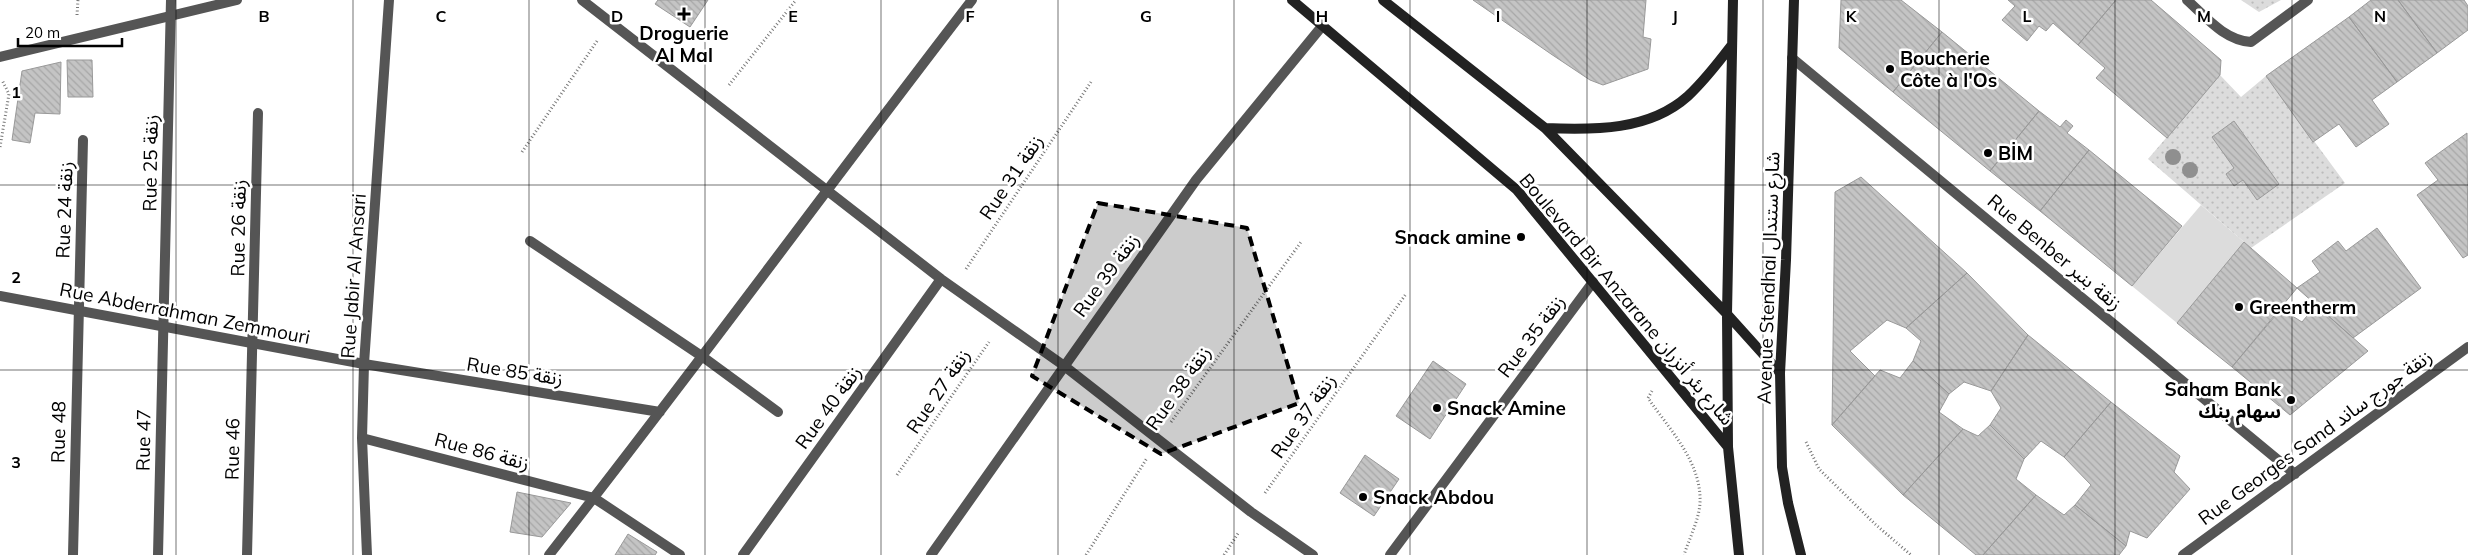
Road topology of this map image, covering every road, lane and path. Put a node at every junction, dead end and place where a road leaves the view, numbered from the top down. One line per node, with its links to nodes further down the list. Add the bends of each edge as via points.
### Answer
1 (172, 0): 13 (street, Rue 25 زنقة)
2 (237, 0): 13 (street)
3 (389, 0): 42 (street, Rue Jabir Al Ansari)
4 (582, 0): 14 (street)
5 (796, 0): 21 (path)
6 (972, 0): 27 (street)
7 (1292, 0): 15 (main road, Boulevard Bir Anzarane شارع بئر أنزران)
8 (1383, 0): 23 (main road)
9 (1733, 0): 16 (main road, Avenue Stendhal شارع ستندال)
10 (1794, 0): 18 (main road, Avenue Stendhal شارع ستندال)
11 (2187, 0): 12 (street, via 2228,36 2251,42)
12 (2308, 0)
13 (171, 17): 17 (street); 38 (street, Rue 25 زنقة)
14 (610, 22): 21 (street); 26 (path)
15 (1323, 25): 31 (main road, Boulevard Bir Anzarane شارع بئر أنزران, via 1517,190); 43 (street, Rue 39 زنقة, via 1196,180)
16 (1731, 46): 23 (main road, via 1687,96 1656,115 1606,129); 36 (main road, Avenue Stendhal شارع ستندال)
17 (0, 57)
18 (1792, 58): 45 (main road, Avenue Stendhal شارع ستندال); 52 (street, Rue Benber زنقة بنبر)
19 (0, 76): 25 (path, via 9,94)
20 (1091, 82): 32 (path, Rue 31 زنقة)
21 (715, 104): 27 (street)
22 (258, 113): 39 (street, Rue 26 زنقة)
23 (1545, 128): 36 (main road)
24 (83, 140): 35 (street, Rue 24 زنقة)
25 (0, 147)
26 (522, 152)
27 (826, 190): 30 (street); 41 (street)
28 (530, 242): 41 (street)
29 (1301, 242): 50 (path, Rue 38 زنقة)
30 (941, 279): 32 (street); 62 (street, Rue 40 زنقة)
31 (1593, 282): 44 (main road, Boulevard Bir Anzarane شارع بئر أنزران); 67 (street, Rue 35 زنقة)
32 (953, 288): 37 (street)
33 (1406, 294): 55 (path, Rue 37 زنقة)
34 (0, 296): 35 (street, Rue Abderrahman Zemmouri)
35 (79, 310): 38 (street, Rue Abderrahman Zemmouri); 56 (street, Rue 48)
36 (1727, 314): 45 (main road); 51 (main road, Avenue Stendhal شارع ستندال)
37 (1002, 322): 43 (street); 53 (path, Rue 27 زنقة)
38 (163, 326): 39 (street, Rue Abderrahman Zemmouri); 57 (street, Rue 47)
39 (252, 344): 42 (street, Rue Abderrahman Zemmouri); 58 (street, Rue 46)
40 (2468, 347): 52 (street, Rue Georges Sand زنقة جورج ساند)
41 (703, 357): 46 (street); 47 (street)
42 (364, 364): 46 (street, Rue 85 زنقة); 49 (street, Rue Jabir Al Ansari)
43 (1063, 365): 50 (street); 63 (street, Rue 39 زنقة)
44 (1664, 368): 51 (main road, Boulevard Bir Anzarane شارع بئر أنزران); 68 (path, via 1648,398 1694,465 1699,483 1700,505)
45 (1780, 373): 70 (main road, Avenue Stendhal شارع ستندال, via 1782,467)
46 (660, 412): 54 (street)
47 (778, 412)
48 (1804, 432): 71 (path, via 1819,469)
49 (362, 438): 54 (street, Rue 86 زنقة); 59 (street, Rue Jabir Al Ansari)
50 (1159, 440): 55 (street); 64 (path, Rue 38 زنقة)
51 (1728, 447): 69 (main road, Avenue Stendhal شارع ستندال)
52 (2295, 474): 72 (street, Rue Georges Sand زنقة جورج ساند)
53 (897, 475)
54 (594, 498): 60 (street); 61 (street, Rue 86 زنقة)
55 (1252, 512): 65 (path, Rue 37 زنقة); 66 (street)
56 (73, 555)
57 (158, 555)
58 (247, 555)
59 (366, 555)
60 (550, 555)
61 (680, 555)
62 (743, 555)
63 (930, 555)
64 (1086, 555)
65 (1224, 555)
66 (1313, 555)
67 (1390, 555)
68 (1684, 555)
69 (1739, 555)
70 (1801, 555)
71 (1911, 555)
72 (2183, 555)

